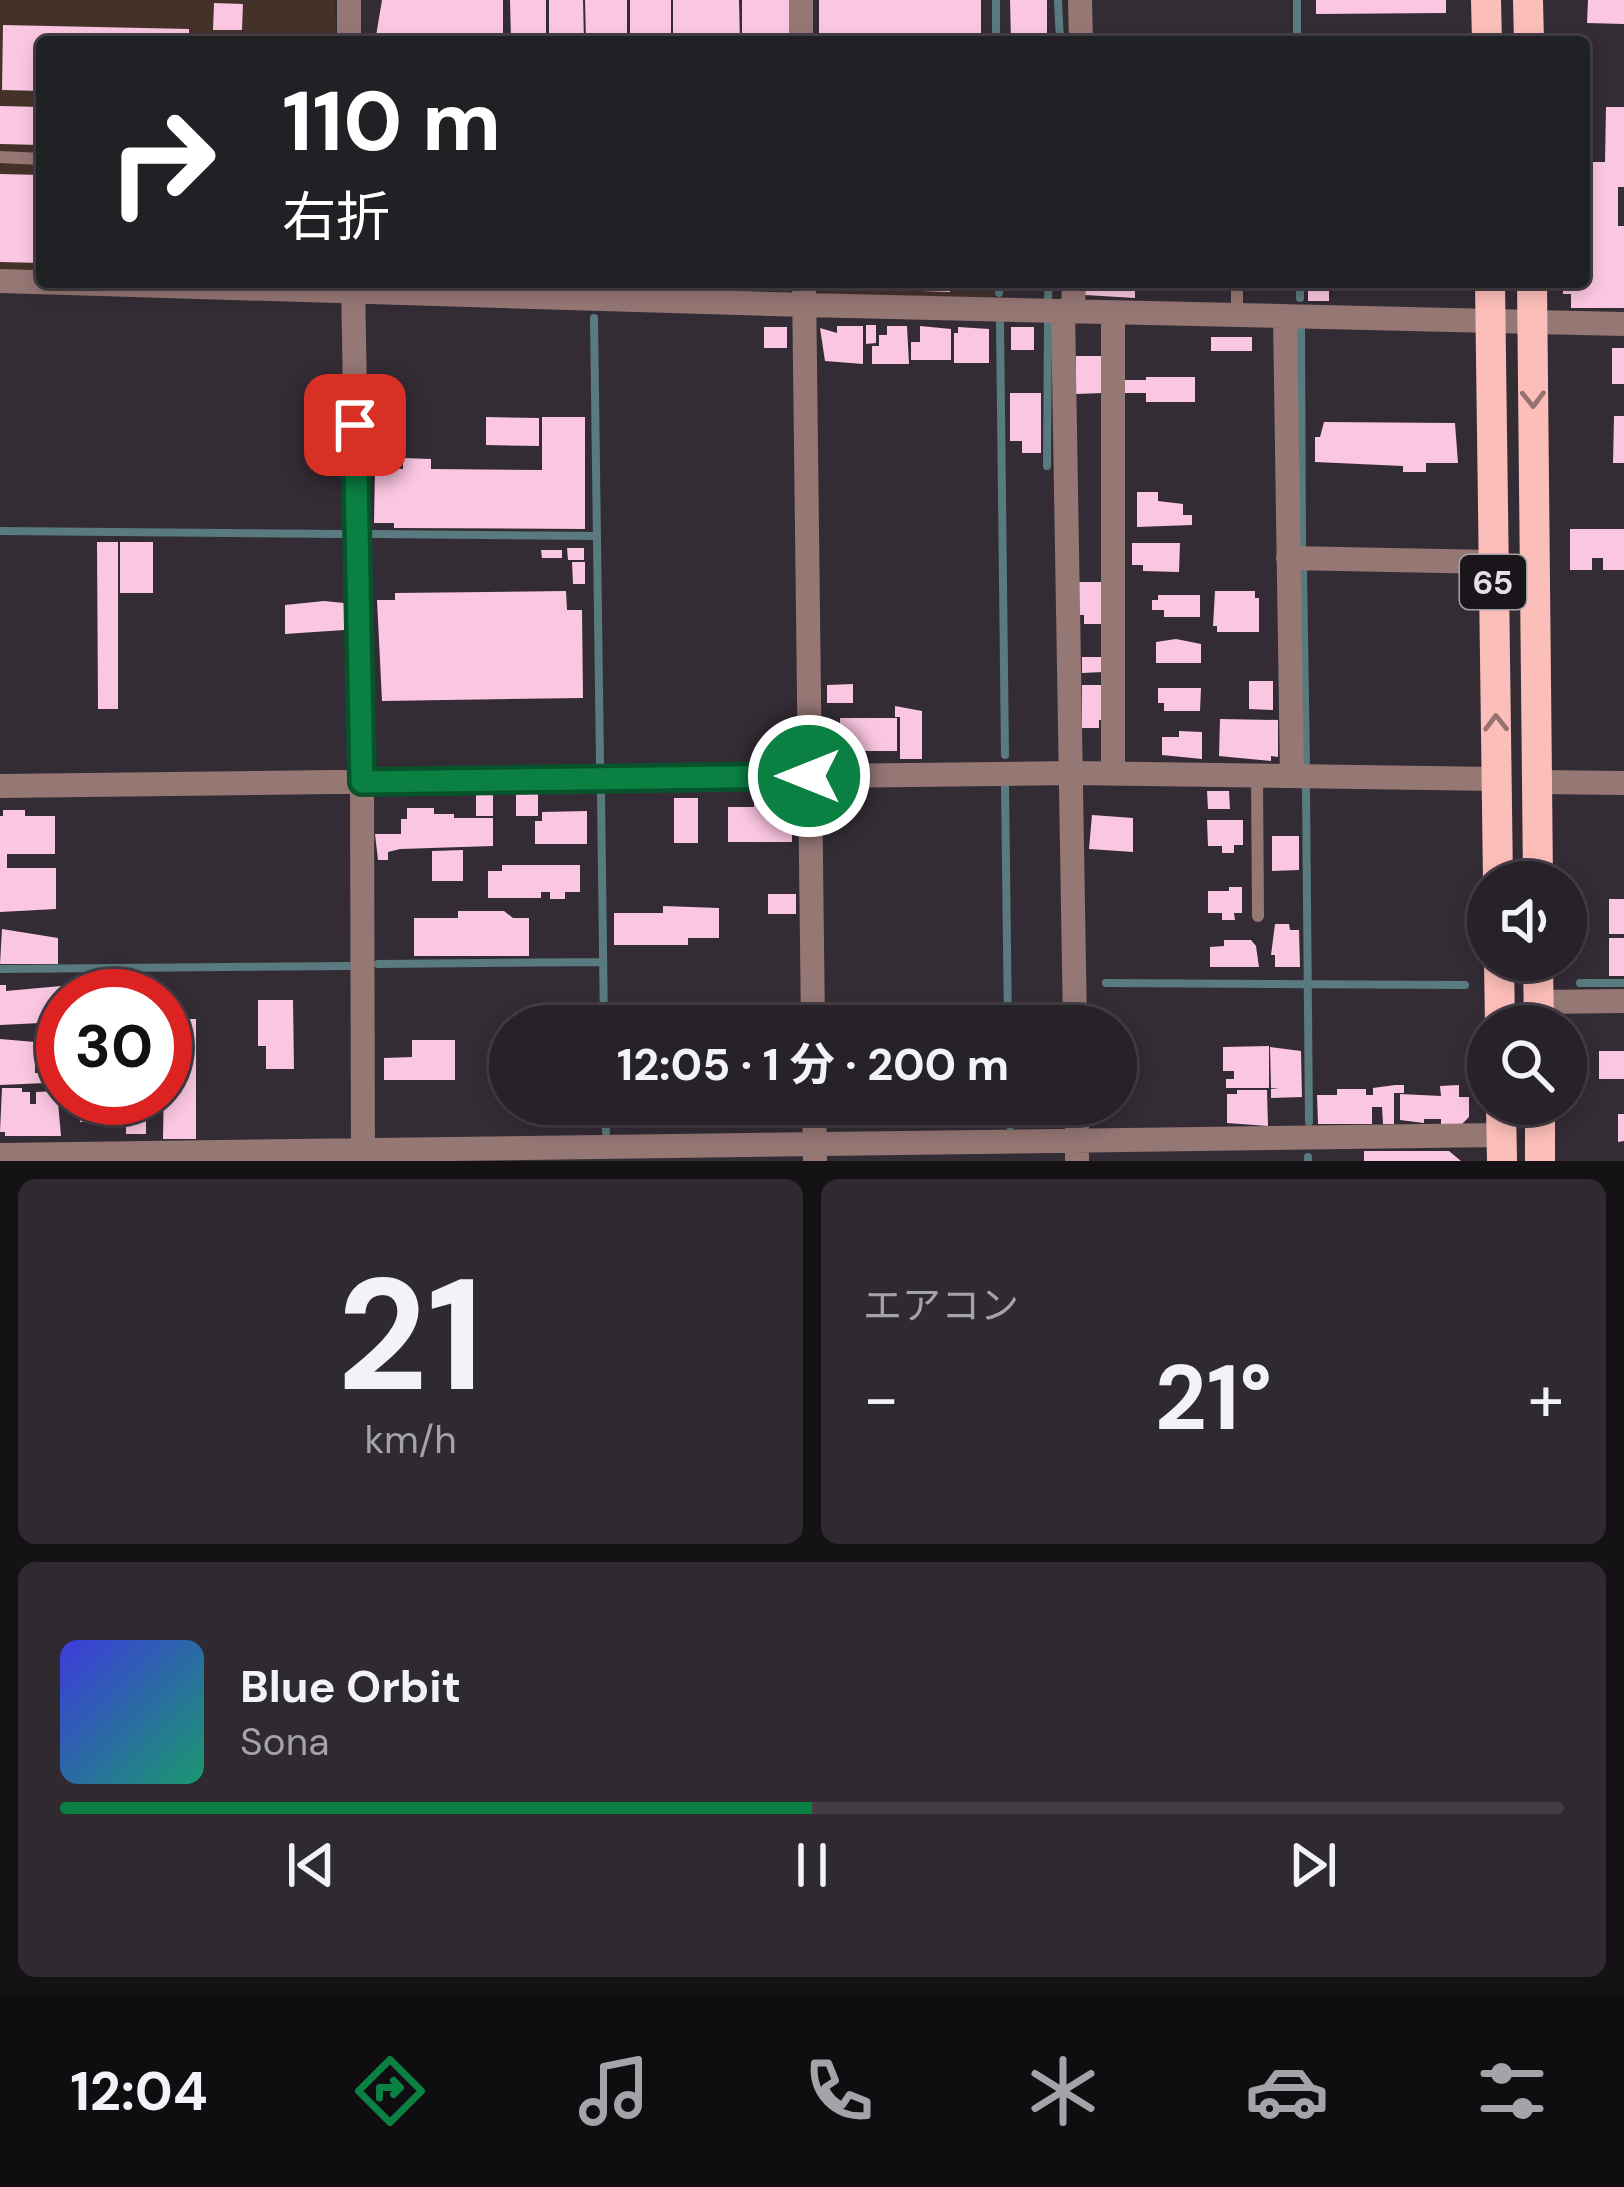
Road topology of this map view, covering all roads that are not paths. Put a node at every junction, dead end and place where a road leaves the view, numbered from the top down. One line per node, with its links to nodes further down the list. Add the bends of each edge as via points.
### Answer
1 (349, 0): 6 (street)
2 (801, 0): 7 (street)
3 (1080, 0): 8 (street)
4 (1486, 0): 9 (main road)
5 (1528, 0): 10 (main road)
6 (349, 36)
7 (801, 36)
8 (1081, 36)
9 (1487, 36)
10 (1529, 36)
11 (0, 158): 12 (lane)
12 (36, 159)
13 (0, 281): 14 (street)
14 (36, 282)
15 (353, 288): 37 (street)
16 (466, 288): 21 (street)
17 (1073, 288): 22 (street)
18 (1238, 288): 24 (lane)
19 (1490, 288): 26 (main road, 65)
20 (1532, 288): 27 (main road, 65)
21 (804, 294): 22 (street); 33 (street)
22 (1068, 311): 23 (street); 31 (street)
23 (1113, 313): 24 (street); 32 (street)
24 (1238, 315): 25 (street)
25 (1285, 316): 26 (street); 29 (street)
26 (1490, 321): 27 (street); 30 (main road, 65)
27 (1532, 322): 28 (street); 38 (main road, 65, one-way to 38)
28 (1624, 324)
29 (1288, 558): 30 (street); 35 (street)
30 (1493, 562): 36 (main road, 65, one-way to 30)
31 (1072, 773): 32 (street); 33 (street); 46 (street)
32 (1114, 774): 34 (street)
33 (809, 776): 37 (street); 45 (street)
34 (1257, 776): 35 (street); 43 (lane)
35 (1292, 776): 36 (street)
36 (1497, 779): 41 (main road, 65)
37 (362, 782): 40 (street); 53 (street)
38 (1537, 782): 39 (street); 42 (main road, 65)
39 (1624, 783)
40 (0, 786)
41 (1498, 861)
42 (1538, 861)
43 (1258, 916)
44 (1624, 1001): 47 (street)
45 (813, 1005)
46 (1076, 1005)
47 (1587, 1007)
48 (1540, 1125): 54 (main road)
49 (1501, 1133): 50 (street)
50 (1077, 1151): 51 (street)
51 (815, 1153): 53 (street)
52 (0, 1155): 53 (street)
53 (363, 1156)
54 (1540, 1161)

